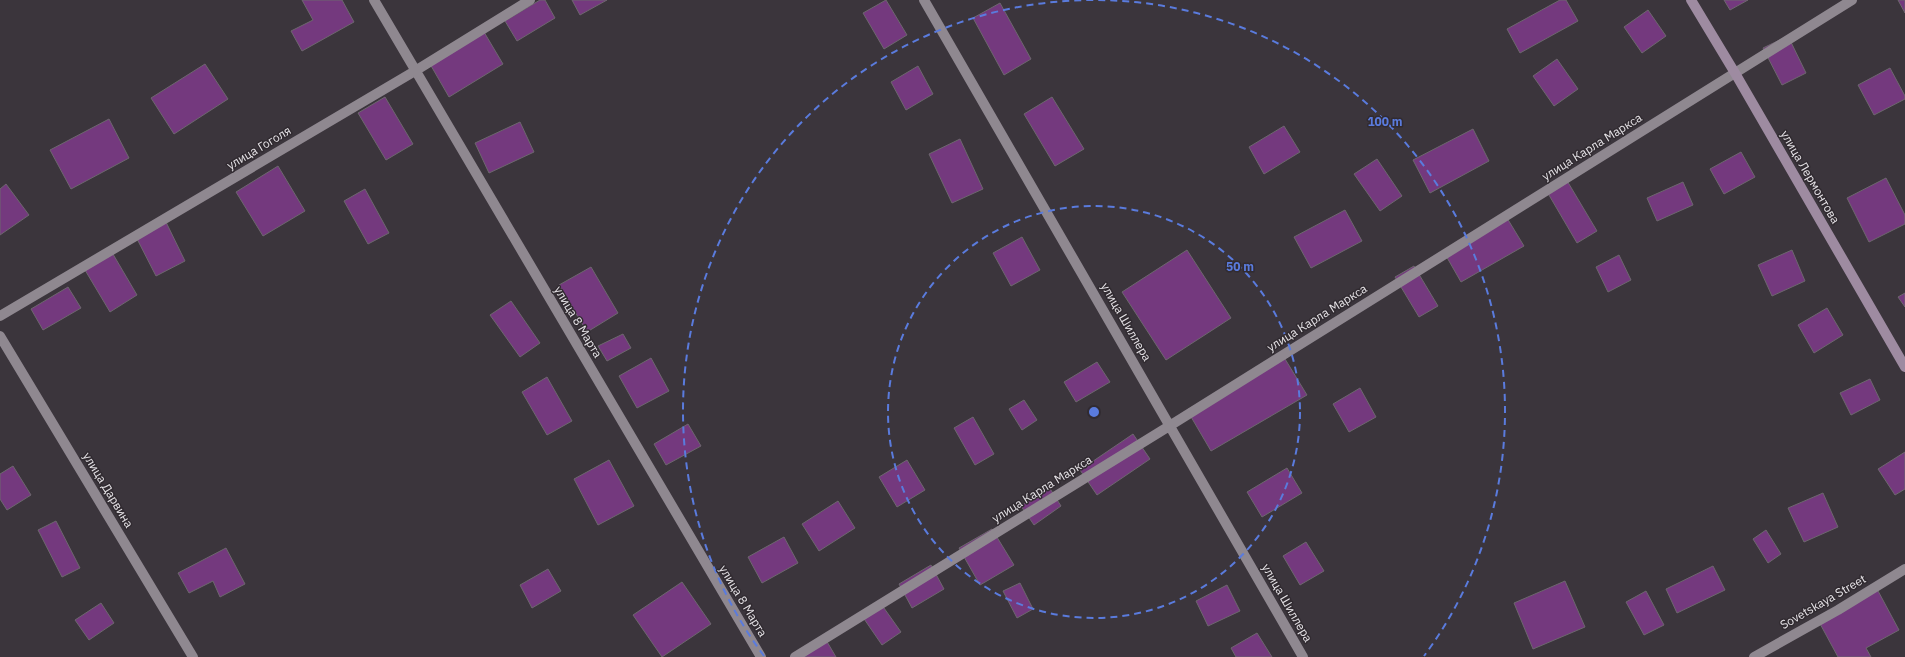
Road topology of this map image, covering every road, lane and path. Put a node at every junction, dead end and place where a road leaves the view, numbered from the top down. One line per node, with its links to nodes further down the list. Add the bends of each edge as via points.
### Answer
1 (374, 0): 6 (street, улица 8 Марта)
2 (530, 0): 6 (street, улица Гоголя)
3 (924, 0): 11 (street, улица Шиллера)
4 (1691, 0): 7 (street, улица Лермонтова)
5 (1852, 0): 7 (street, улица Карла Маркса)
6 (415, 71): 8 (street, улица Гоголя); 14 (street, улица 8 Марта)
7 (1735, 73): 10 (street, улица Лермонтова); 11 (street, улица Карла Маркса)
8 (0, 316)
9 (0, 336): 13 (street, улица Дарвина)
10 (1905, 367)
11 (1171, 425): 15 (street, улица Карла Маркса); 16 (street, улица Шиллера)
12 (1905, 569): 17 (street, Sovetskaya Street)
13 (193, 657)
14 (761, 657)
15 (794, 657)
16 (1303, 657)
17 (1754, 657)

